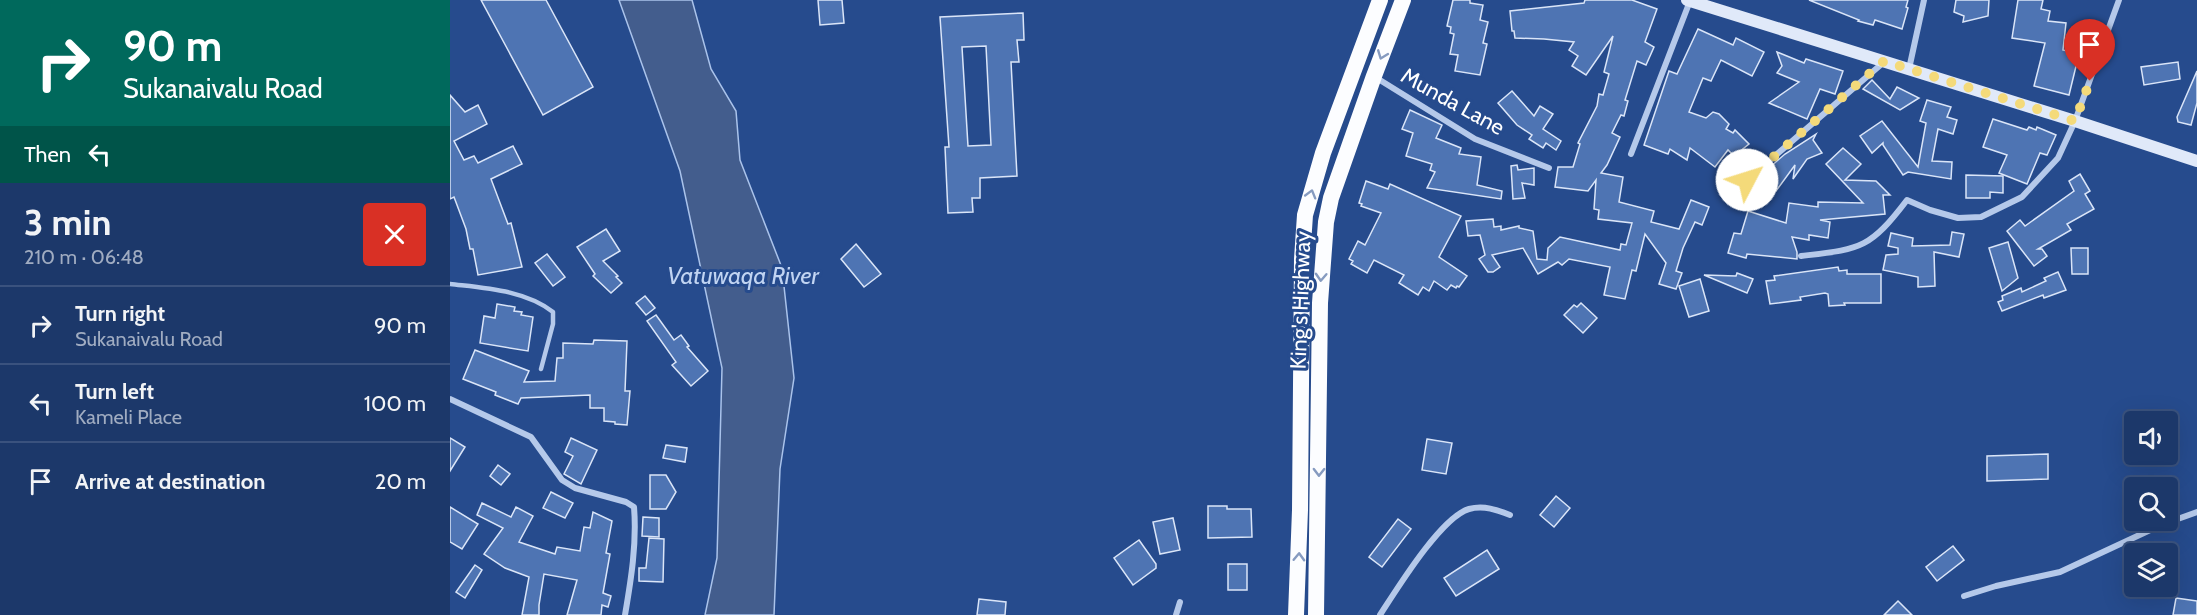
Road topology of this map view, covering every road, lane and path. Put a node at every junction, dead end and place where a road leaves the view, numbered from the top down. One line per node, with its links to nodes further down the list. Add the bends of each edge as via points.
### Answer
1 (1380, 0): 24 (highway, King's Highway, one-way to 1, via 1305,215 1323,153)
2 (1403, 0): 8 (highway, King's Highway, one-way to 8)
3 (1924, 0): 7 (street)
4 (2118, 0): 9 (street)
5 (1688, 1): 6 (main road); 10 (street)
6 (1884, 61): 7 (main road); 13 (street)
7 (1909, 69): 9 (main road)
8 (1374, 76): 12 (street, Munda Lane, via 1475,139); 25 (highway, King's Highway, one-way to 25, via 1331,198 1323,240)
9 (2075, 121): 11 (main road); 14 (street, via 2058,158 2022,197 1981,217 1958,218 1907,200 1865,244)
10 (1631, 154)
11 (2197, 161)
12 (1550, 168)
13 (1747, 180)
14 (1801, 256)
15 (450, 284): 16 (lane, via 519,296 553,312)
16 (541, 369)
17 (450, 399): 22 (street, via 531,437 557,474 575,488 634,507 632,573)
18 (2197, 512): 20 (street, via 2060,572)
19 (1510, 515): 26 (street, via 1483,508 1453,517)
20 (1964, 596)
21 (1180, 602): 23 (street)
22 (625, 615)
23 (1176, 615)
24 (1296, 615)
25 (1316, 615)
26 (1380, 615)

